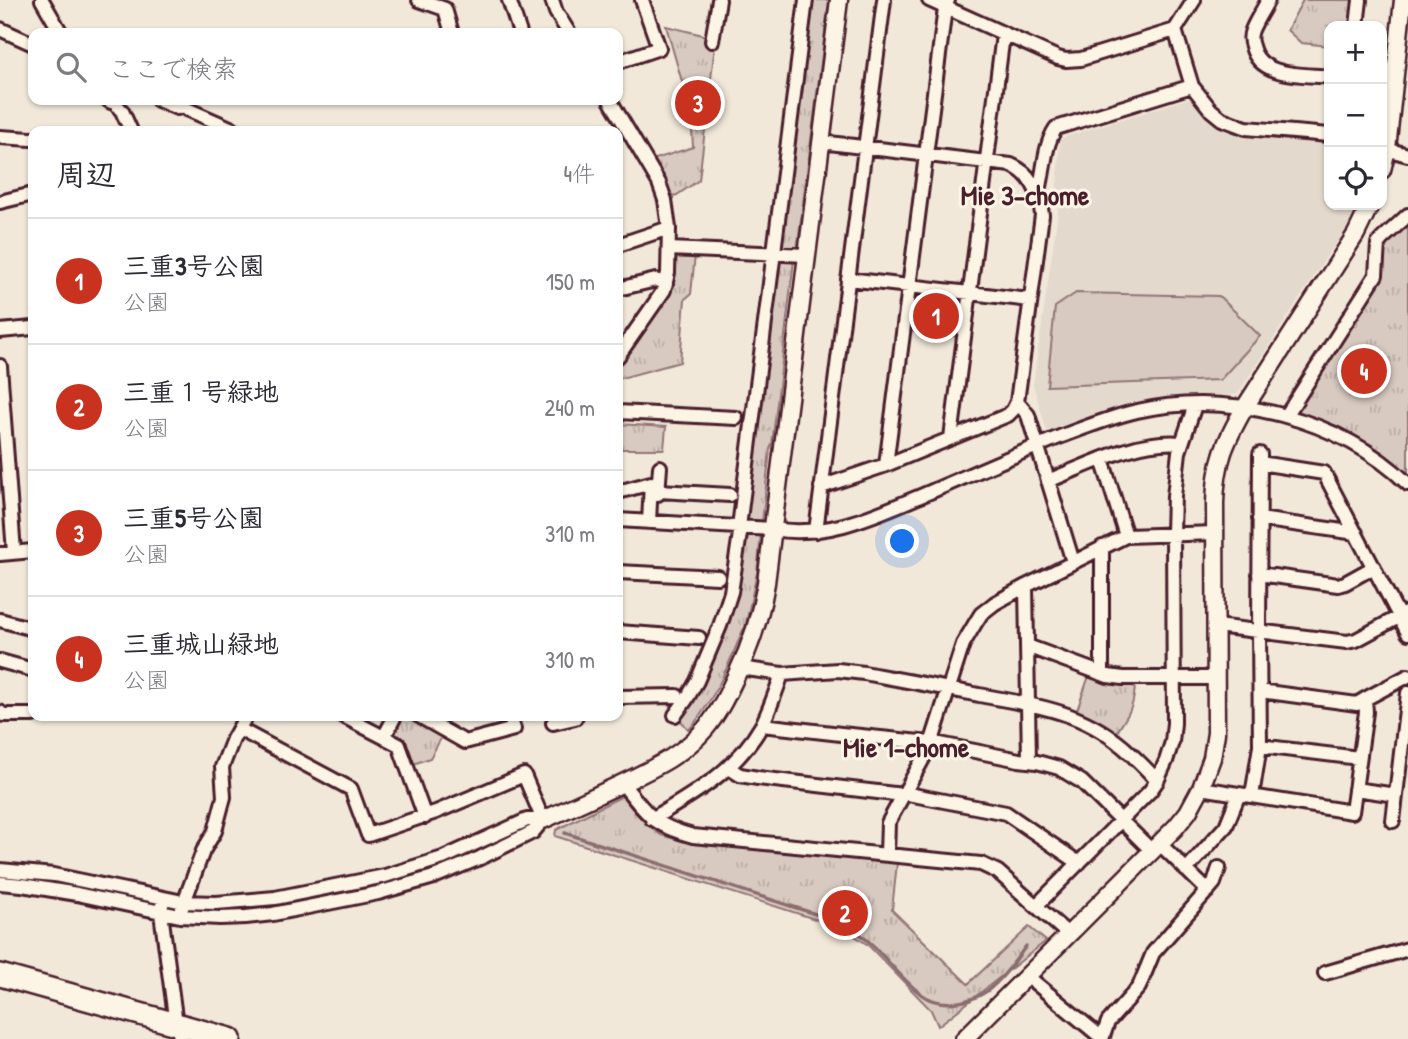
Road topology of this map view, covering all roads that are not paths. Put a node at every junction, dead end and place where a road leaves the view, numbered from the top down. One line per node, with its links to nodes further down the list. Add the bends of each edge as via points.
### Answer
1 (42, 0): 18 (street)
2 (419, 0): 15 (street)
3 (509, 0): 20 (street)
4 (552, 0): 21 (street)
5 (642, 0): 27 (street, via 659,48)
6 (719, 0): 25 (street)
7 (806, 0): 55 (street)
8 (839, 0): 38 (street)
9 (884, 0): 40 (street)
10 (929, 0): 16 (street)
11 (1194, 0): 23 (street)
12 (1268, 0): 28 (street, via 1251,35 1257,60 1281,71)
13 (1360, 0): 17 (street)
14 (1404, 0): 39 (street)
15 (433, 2): 19 (street, via 445,9)
16 (947, 4): 24 (street); 42 (street)
17 (1358, 21)
18 (58, 28)
19 (451, 28)
20 (518, 28)
21 (566, 28)
22 (0, 29): 26 (street)
23 (1175, 30): 24 (street, via 1074,60 1058,58); 29 (street)
24 (1003, 34): 44 (street)
25 (712, 41)
26 (28, 42)
27 (623, 60)
28 (1324, 76)
29 (1192, 86): 35 (street, via 1211,110 1229,123); 45 (street, via 1056,128 1049,139)
30 (116, 105): 33 (street)
31 (170, 105): 34 (street)
32 (613, 105): 50 (street, via 659,183)
33 (129, 126)
34 (226, 126)
35 (1324, 135)
36 (0, 137): 37 (street)
37 (28, 139)
38 (821, 142): 40 (street); 56 (street)
39 (1384, 147)
40 (864, 148): 42 (street); 57 (street)
41 (1387, 149): 43 (street)
42 (926, 155): 44 (street); 59 (street)
43 (1408, 155)
44 (986, 161): 45 (street, via 1018,168 1033,181); 61 (street)
45 (1038, 194): 62 (street, via 1042,215)
46 (28, 197): 47 (street)
47 (0, 202)
48 (1368, 210): 51 (street)
49 (1408, 215): 53 (street)
50 (669, 228): 52 (street); 54 (street)
51 (1356, 233): 53 (street); 69 (street)
52 (623, 243)
53 (1378, 244): 71 (street, via 1376,275)
54 (668, 249): 55 (street); 58 (street)
55 (774, 253): 56 (street); 89 (street)
56 (807, 255): 91 (street)
57 (848, 279): 59 (street); 81 (street)
58 (666, 284): 60 (street, via 656,280); 65 (street)
59 (909, 286): 61 (street); 77 (street)
60 (623, 288)
61 (968, 293): 62 (street); 73 (street)
62 (1030, 300): 67 (street)
63 (28, 328): 64 (street)
64 (0, 331)
65 (623, 347)
66 (0, 366): 85 (street)
67 (1017, 402): 73 (street, via 1008,415); 75 (street, via 1028,415)
68 (1195, 405): 69 (street); 74 (street); 75 (street, via 1136,411)
69 (1245, 407): 71 (street); 94 (street, via 1219,460)
70 (623, 412): 72 (street)
71 (1286, 416): 80 (street, via 1353,442)
72 (736, 418)
73 (951, 438): 77 (street)
74 (1181, 443): 76 (street, via 1158,443); 93 (street)
75 (1037, 446): 79 (street); 92 (street, via 866,519)
76 (1102, 459): 79 (street); 96 (street)
77 (886, 465): 81 (street)
78 (660, 467): 83 (street)
79 (1048, 481): 101 (street)
80 (1408, 484)
81 (821, 487): 92 (street)
82 (623, 491): 88 (street, via 651,483)
83 (659, 491): 84 (street); 88 (street)
84 (730, 495)
85 (5, 498): 99 (street)
86 (1259, 519): 95 (street); 95 (street, via 1260,459 1324,473); 104 (street)
87 (623, 520): 88 (street)
88 (648, 522): 89 (street); 90 (street)
89 (740, 527): 91 (street); 133 (street, via 731,592 720,626 697,681)
90 (623, 529)
91 (773, 529): 92 (street); 117 (street, via 764,598)
92 (816, 531)
93 (1173, 533): 94 (street); 96 (street); 122 (street)
94 (1216, 533): 109 (street)
95 (1356, 533): 102 (street)
96 (1126, 536): 97 (street)
97 (1102, 547): 101 (street); 120 (street)
98 (28, 551): 99 (street)
99 (14, 552): 100 (street)
100 (0, 554)
101 (1073, 562): 106 (street)
102 (1374, 567): 104 (street, via 1338,585); 107 (street)
103 (623, 572): 105 (street)
104 (1259, 574): 112 (street)
105 (718, 577)
106 (1026, 586): 115 (street); 124 (street, via 995,603 975,622)
107 (1404, 614): 112 (street, via 1347,642); 113 (street)
108 (0, 620): 110 (street)
109 (1216, 626): 112 (street); 123 (street)
110 (28, 628)
111 (623, 632): 114 (street)
112 (1259, 632): 125 (street)
113 (1408, 633)
114 (699, 638)
115 (1027, 646): 120 (street); 130 (street)
116 (0, 662): 118 (street)
117 (740, 668): 119 (street); 150 (street, via 720,708 697,738 666,761)
118 (28, 669)
119 (782, 674): 124 (street, via 838,670); 141 (street)
120 (1102, 674): 122 (street)
121 (1408, 676): 129 (street)
122 (1174, 678): 123 (street); 149 (street, via 1172,742)
123 (1217, 678): 151 (street, via 1217,725)
124 (948, 689): 130 (street); 144 (street)
125 (1260, 691): 129 (street, via 1357,704); 145 (street)
126 (1408, 693): 155 (street)
127 (623, 696): 128 (street)
128 (677, 696)
129 (1365, 699): 146 (street)
130 (1028, 704): 147 (street); 149 (street, via 1072,715 1100,729)
131 (0, 712): 132 (street)
132 (28, 715)
133 (676, 715)
134 (243, 721): 142 (street)
135 (353, 721): 143 (street)
136 (392, 721): 143 (street)
137 (428, 721): 138 (street, via 465,742 514,729)
138 (511, 721)
139 (562, 721): 140 (street)
140 (553, 723)
141 (762, 724): 144 (street); 148 (street)
142 (239, 729): 156 (street, via 351,789 368,835); 172 (street, via 222,767 224,797 215,831 202,851)
143 (384, 737): 156 (street, via 399,745)
144 (931, 744): 147 (street); 153 (street)
145 (1260, 746): 146 (street); 154 (street)
146 (1359, 758): 152 (street)
147 (1029, 761): 159 (street, via 1073,775)
148 (729, 768): 153 (street, via 758,778); 157 (street)
149 (1157, 782): 159 (street)
150 (622, 783): 157 (street); 158 (street)
151 (1201, 788): 154 (street); 161 (street, via 1188,812)
152 (1355, 789): 154 (street, via 1352,813); 155 (street)
153 (903, 794): 162 (street, via 888,823); 163 (street, via 1006,813)
154 (1246, 795): 166 (street, via 1226,826)
155 (1396, 795): 160 (street)
156 (425, 817): 158 (street, via 524,775)
157 (652, 819): 162 (street, via 693,836)
158 (542, 820): 172 (street, via 527,820 443,858 385,876 275,898); 175 (street, via 533,832 480,859 397,888 260,915)
159 (1121, 821): 161 (street); 163 (street)
160 (1393, 821)
161 (1156, 848): 166 (street); 176 (street)
162 (887, 854): 173 (street, via 981,864 998,872)
163 (1079, 863): 173 (street)
164 (1219, 868): 170 (street)
165 (0, 870): 167 (street)
166 (1186, 870): 170 (street)
167 (54, 874): 169 (street); 171 (street)
168 (0, 883): 169 (street)
169 (52, 890): 174 (street)
170 (1208, 891): 184 (street, via 1153,953 1139,987 1108,1022)
171 (163, 898): 172 (street); 174 (street)
172 (183, 902): 175 (street)
173 (1036, 906): 176 (street)
174 (161, 912): 175 (street); 181 (street)
175 (180, 916)
176 (1068, 934): 180 (street)
177 (1408, 950): 178 (street)
178 (1325, 973)
179 (0, 975): 181 (highway)
180 (1027, 976): 183 (street); 184 (street)
181 (178, 1032): 182 (highway)
182 (230, 1039)
183 (964, 1039)
184 (1102, 1039)

